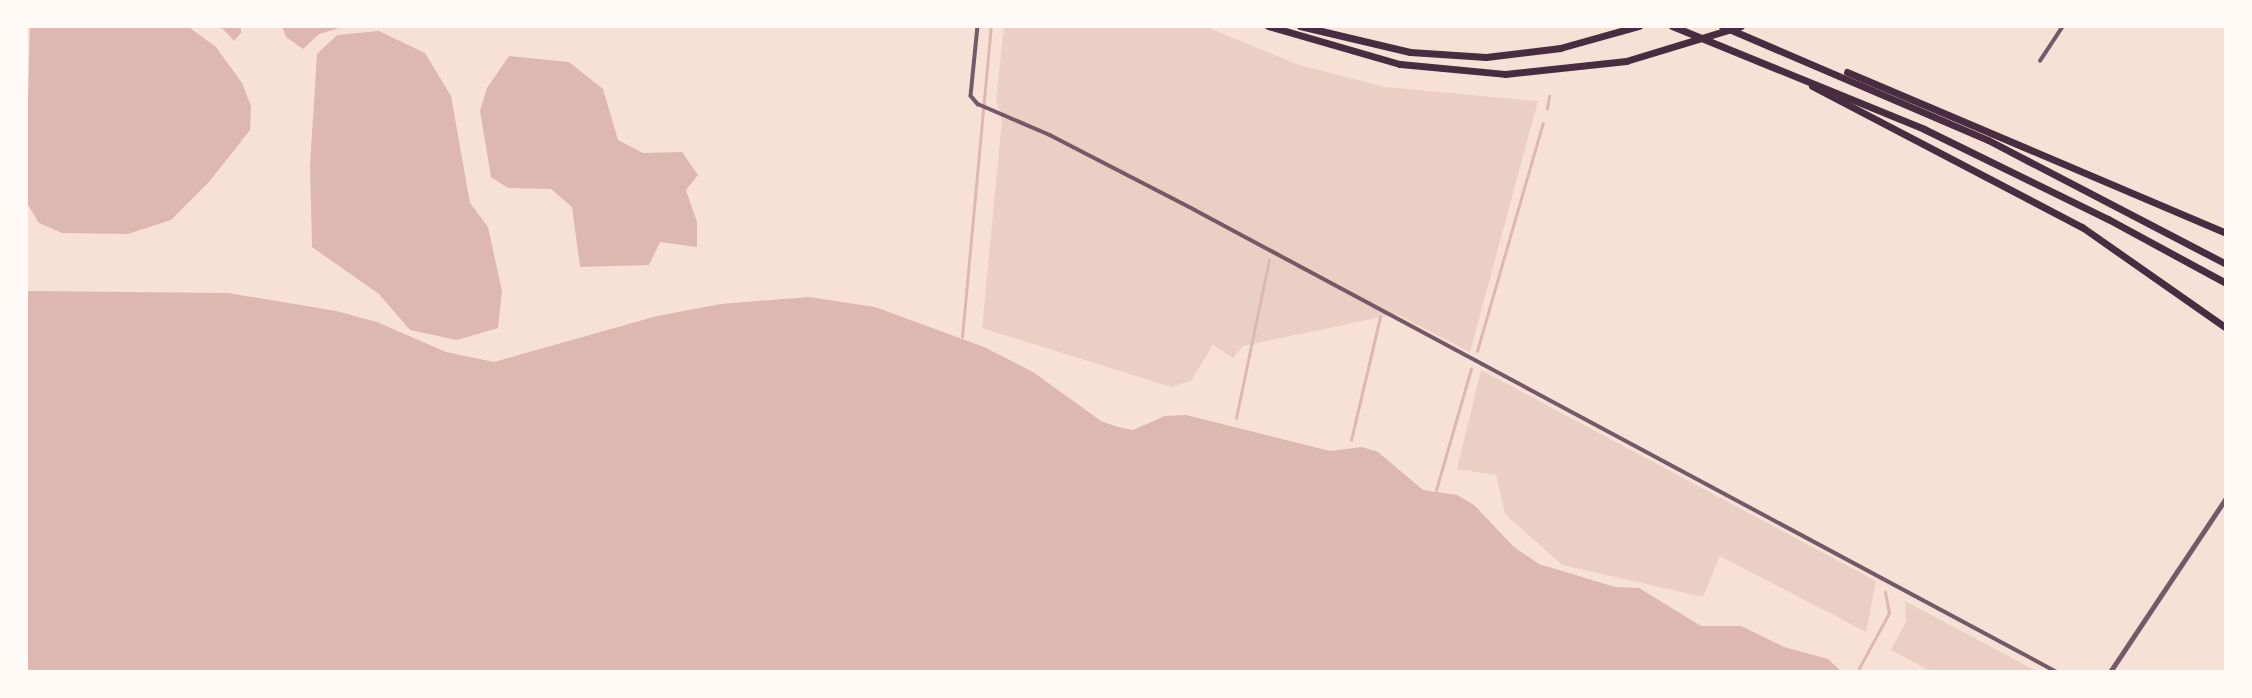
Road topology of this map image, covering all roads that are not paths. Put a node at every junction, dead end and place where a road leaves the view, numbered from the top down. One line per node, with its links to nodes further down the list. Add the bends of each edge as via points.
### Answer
1 (978, 26): 17 (street, via 971,96 978,104 1050,135 1195,210)
2 (1268, 26): 7 (highway, via 1353,53 1456,72 1505,74 1665,52)
3 (1300, 26): 4 (highway, via 1441,57 1522,54)
4 (1639, 26)
5 (1672, 26): 10 (highway)
6 (1722, 26): 9 (highway)
7 (1741, 26)
8 (2063, 26): 11 (street)
9 (1775, 47): 12 (highway, via 1891,87 2141,200); 13 (highway, via 2025,158)
10 (1748, 55): 14 (highway, via 1980,155); 15 (highway, via 2082,227)
11 (2040, 61)
12 (2226, 233)
13 (2226, 264)
14 (2226, 283)
15 (2226, 328)
16 (2226, 498): 18 (street)
17 (2057, 672)
18 (2110, 672)

